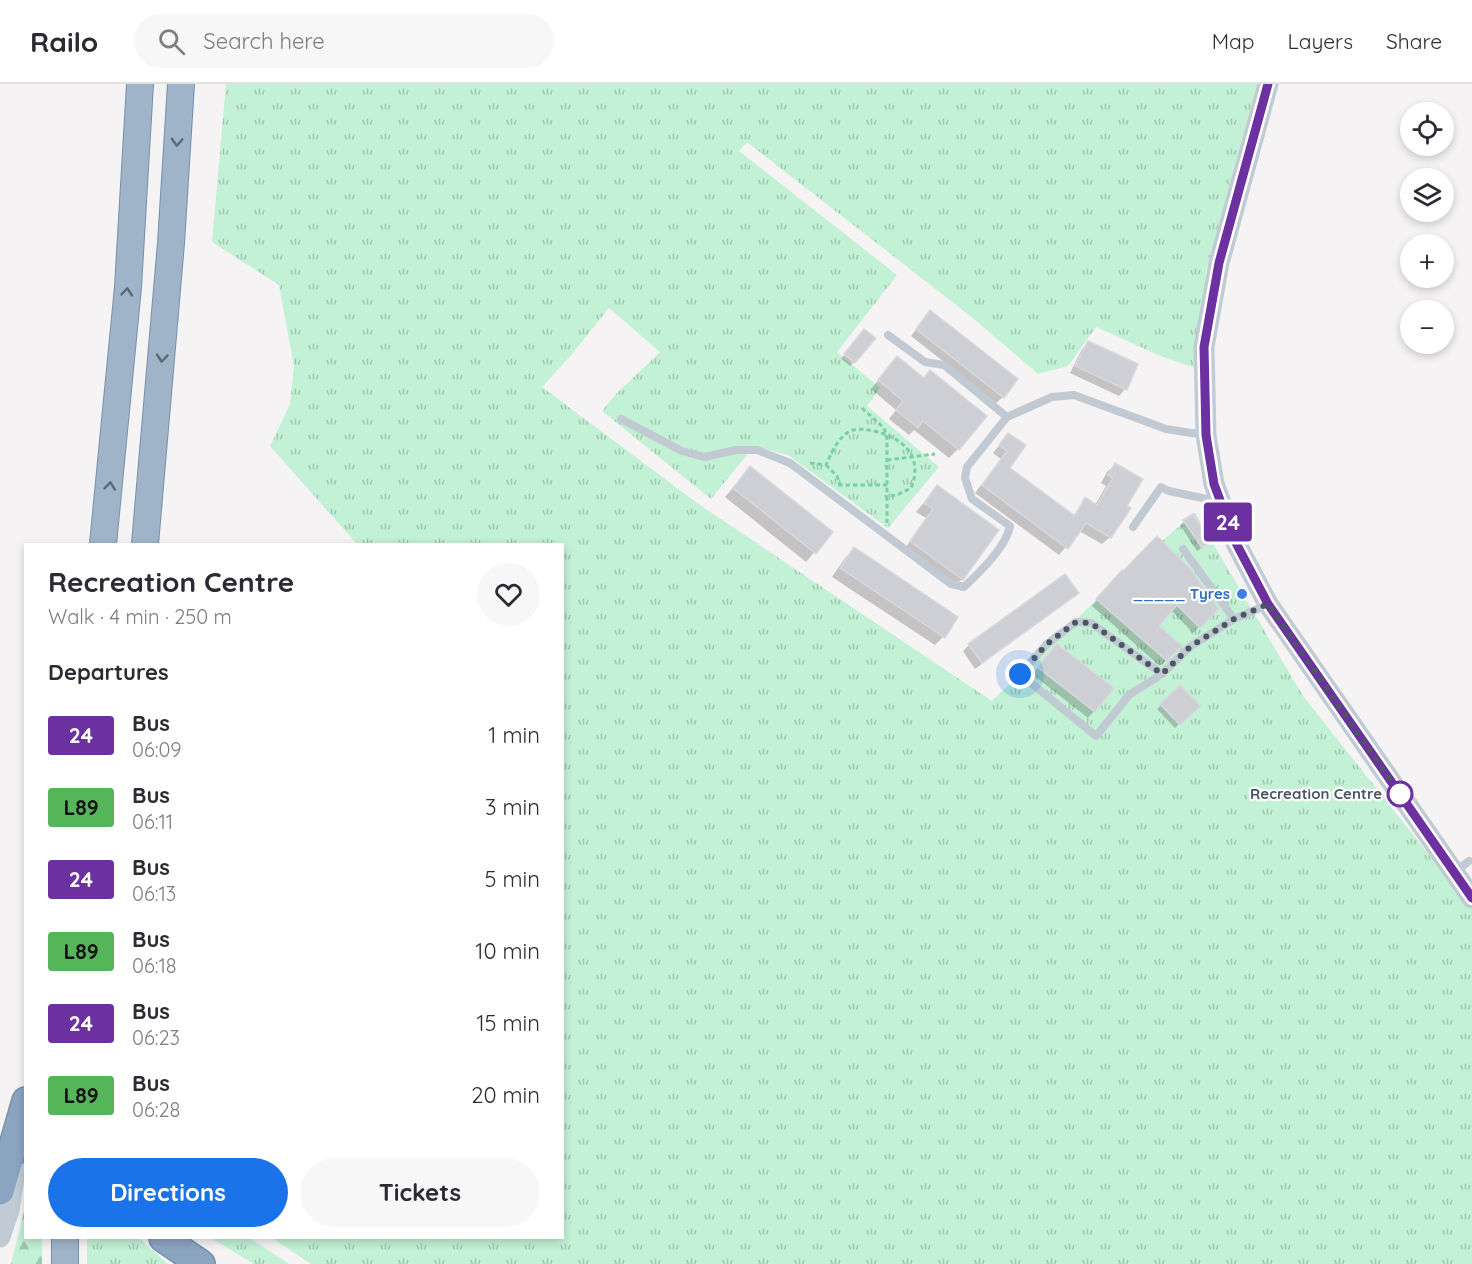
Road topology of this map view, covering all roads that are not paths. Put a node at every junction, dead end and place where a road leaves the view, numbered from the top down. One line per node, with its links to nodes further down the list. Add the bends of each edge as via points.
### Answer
1 (140, 84): 10 (highway, one-way to 1, via 128,287)
2 (181, 84): 11 (highway, one-way to 11)
3 (1268, 84): 7 (main road, via 1233,207 1209,313 1204,347)
4 (888, 335): 5 (lane, via 925,362 944,365)
5 (1007, 417): 6 (lane, via 967,467 965,478 972,499 1010,526 1008,536 964,587 951,584 790,463 757,450 704,457 682,451); 7 (lane, via 1052,397 1074,395 1166,429)
6 (621, 419)
7 (1206, 435): 8 (main road)
8 (1221, 502): 9 (lane, via 1161,487); 13 (main road, via 1236,543)
9 (1133, 527)
10 (103, 543)
11 (145, 543)
12 (1183, 549): 14 (lane)
13 (1268, 604): 14 (lane); 16 (main road, via 1462,867)
14 (1234, 619): 15 (lane, via 1191,646)
15 (1162, 674): 15 (lane, via 1091,623 1076,622 1047,644 1020,674 1096,736 1129,695)
16 (1472, 898)
17 (24, 1110): 19 (highway)
18 (24, 1116): 20 (main road, via 9,1210)
19 (0, 1191)
20 (0, 1237)
21 (65, 1239): 23 (highway)
22 (164, 1239): 24 (highway)
23 (65, 1264)
24 (201, 1264)

